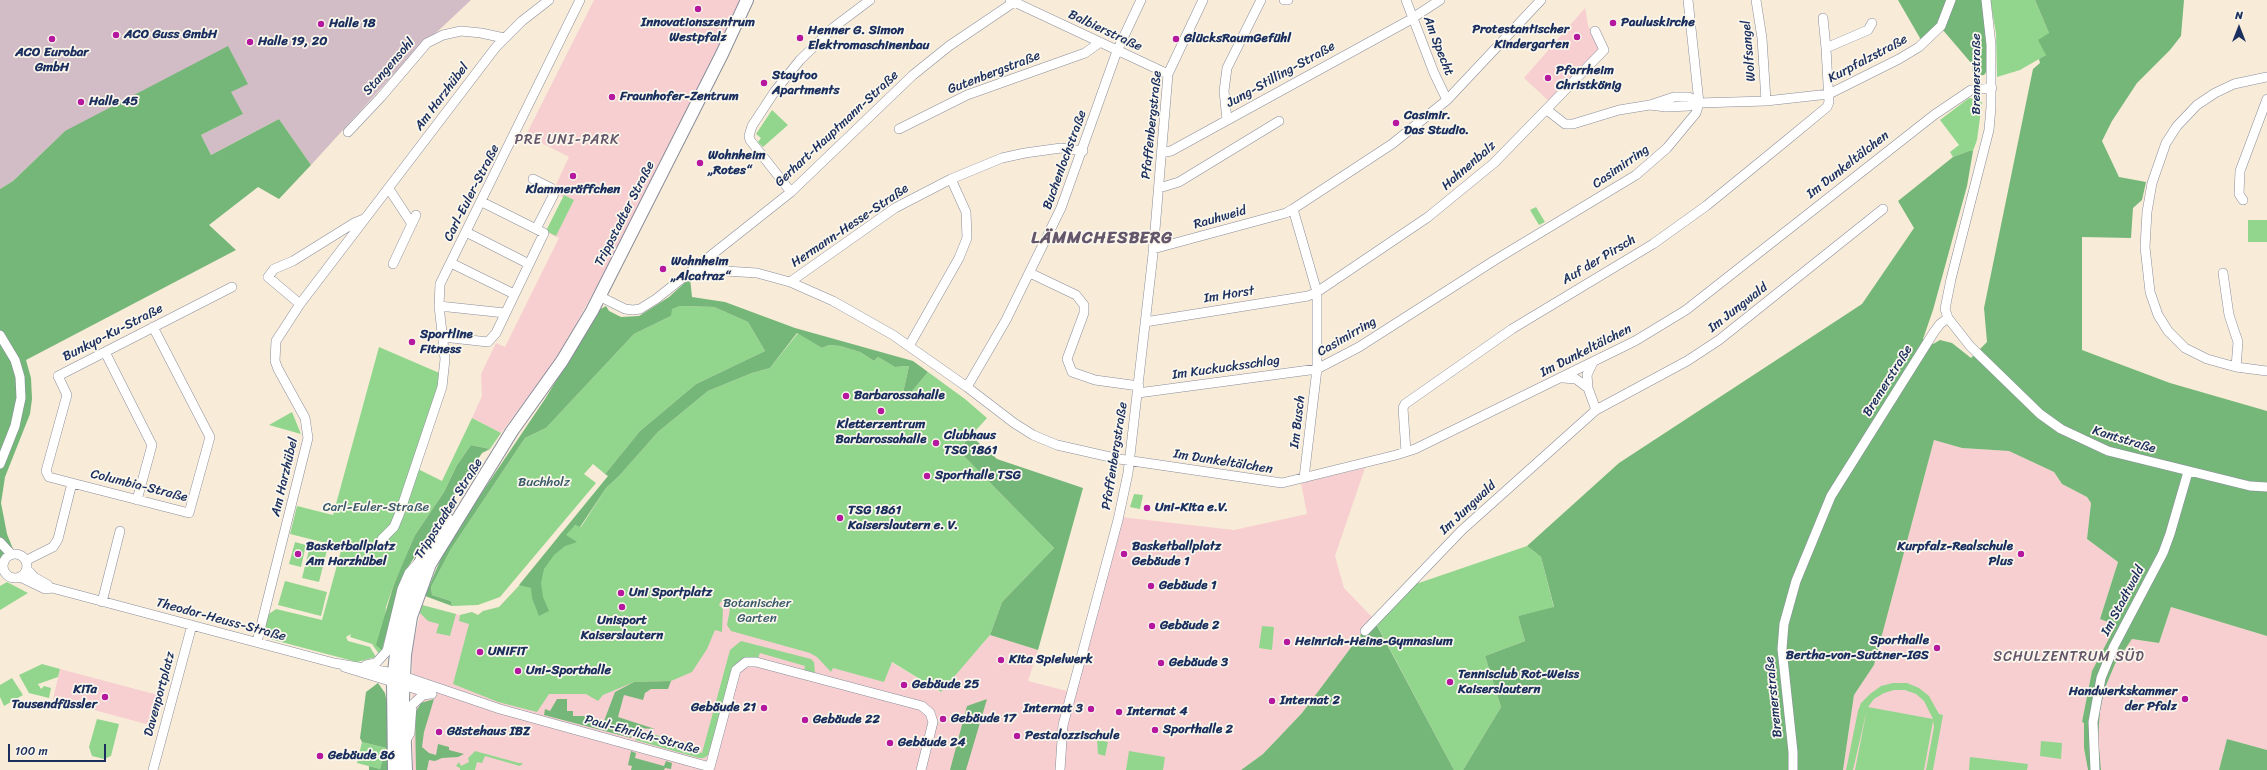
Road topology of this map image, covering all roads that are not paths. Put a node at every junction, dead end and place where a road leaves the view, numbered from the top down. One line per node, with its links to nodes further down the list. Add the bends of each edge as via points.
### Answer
1 (549, 0): 22 (street, Am Harzhübel)
2 (580, 0): 47 (street, Carl-Euler-Straße)
3 (747, 0): 64 (main road, Trippstadter Straße)
4 (870, 0): 45 (street, via 834,27 800,60 752,126 749,136 753,144)
5 (1141, 0): 25 (street, Buchenlochstraße)
6 (1203, 0): 26 (street, Pfaffenbergstraße)
7 (1261, 0): 35 (street, via 1228,68 1224,91)
8 (1284, 0): 9 (street)
9 (1288, 0)
10 (1406, 0): 19 (street, Am Specht)
11 (1440, 0): 19 (street)
12 (1541, 0): 31 (street)
13 (1688, 0): 33 (street)
14 (1756, 0): 32 (street, Wolfsangel, via 1762,38)
15 (1951, 0): 29 (street, Kurpfalzstraße, via 1942,26 1919,47)
16 (1986, 0): 28 (street, Bremerstraße)
17 (1014, 1): 23 (street, Balbierstraße); 45 (street, Gerhart-Hauptmann-Straße, via 946,48 913,75)
18 (1823, 18): 24 (street)
19 (1413, 19): 31 (street, Am Specht); 35 (street, Jung-Stilling-Straße)
20 (1872, 24): 24 (street, via 1868,30)
21 (1595, 31): 34 (street, Hahnenbalz, via 1604,50)
22 (504, 38): 38 (street, Stangensohl, via 461,31 443,35 427,43); 44 (street, Am Harzhübel)
23 (1099, 43): 25 (street, Balbierstraße); 37 (street, Gutenbergstraße, via 1085,53 967,95)
24 (1826, 48): 29 (street)
25 (1117, 51): 26 (street, Balbierstraße); 39 (street, Buchenlochstraße)
26 (1168, 74): 40 (street, Pfaffenbergstraße)
27 (2267, 77): 76 (street, via 2224,88 2197,105 2183,119 2166,143 2157,166 2147,212 2147,274 2154,303 2163,324 2176,339 2195,354)
28 (1992, 88): 68 (street, Bremerstraße, via 1988,130 1951,279 1946,309); 75 (street, Im Dunkeltälchen, via 1971,90 1934,115 1686,310 1635,341)
29 (1829, 94): 32 (street, Kurpfalzstraße); 85 (street, Auf der Pirsch, via 1827,107 1706,206 1653,244 1512,329 1405,404 1403,408)
30 (2267, 98): 46 (street, via 2240,171 2239,194)
31 (1447, 100): 48 (street, via 1392,144)
32 (1766, 100): 33 (street, Kurpfalzstraße)
33 (1698, 103): 34 (street, Kurpfalzstraße, via 1666,107 1650,105 1619,110 1573,124 1565,124); 77 (street, Casimirring, via 1696,113 1681,132 1650,164 1636,174 1495,260 1360,347)
34 (1546, 110): 62 (street, Hahnenbalz, via 1494,163 1446,204)
35 (1227, 120): 40 (street, Jung-Stilling-Straße, via 1171,151)
36 (1279, 121): 43 (street, Pfaffenbergstraße, via 1179,182)
37 (899, 129)
38 (348, 132)
39 (1083, 151): 42 (street, Hermann-Hesse-Straße, via 1061,148 1025,153 1002,158); 58 (street, Buchenlochstraße, via 1064,202)
40 (1162, 153): 43 (street, Pfaffenbergstraße)
41 (533, 179): 51 (street, via 550,188 554,194)
42 (951, 179): 60 (street, Hermann-Hesse-Straße, via 895,208); 73 (street, via 966,212 967,238 959,258)
43 (1159, 188): 53 (street, Pfaffenbergstraße)
44 (389, 189): 50 (street, Am Harzhübel); 55 (street, via 414,220)
45 (791, 192): 57 (street, Gerhart-Hauptmann-Straße)
46 (2242, 200)
47 (482, 202): 51 (street); 52 (street, Carl-Euler-Straße)
48 (1293, 208): 53 (street, Rauhweid, via 1279,215 1158,250); 62 (street, Casimirring)
49 (1883, 209): 83 (street, Im Jungwald, via 1718,340 1687,361)
50 (364, 219): 65 (street, Am Harzhübel); 65 (street, Am Harzhübel, via 293,262 274,269 268,277)
51 (536, 229): 56 (street, via 544,233)
52 (466, 232): 54 (street, Carl-Euler-Straße); 56 (street)
53 (1153, 249): 69 (street, Pfaffenbergstraße)
54 (451, 263): 63 (street); 66 (street, Carl-Euler-Straße, via 440,284)
55 (393, 264)
56 (529, 264): 63 (street)
57 (693, 269): 60 (street, Im Dunkeltälchen, via 757,273); 64 (street, Gerhart-Hauptmann-Straße, via 640,309 625,310)
58 (1030, 273): 80 (street, Buchenlochstraße, via 985,360); 82 (street, Im Kuckucksschlag, via 1076,295 1084,305 1084,313 1067,359 1072,372 1094,380)
59 (2223, 273): 76 (street, via 2229,315 2238,342)
60 (790, 282): 73 (street, Im Dunkeltälchen, via 833,301)
61 (232, 287): 70 (street, Bunkyo-Ku-Straße)
62 (1317, 292): 69 (street, Im Horst, via 1308,296); 77 (street, Casimirring)
63 (514, 294): 67 (street)
64 (599, 296): 84 (main road, Trippstadter Straße, via 562,361)
65 (300, 304): 104 (street, Am Harzhübel, via 276,341 275,361 305,418 307,448)
66 (439, 306): 67 (street); 72 (street, Carl-Euler-Straße)
67 (505, 313): 72 (street, via 496,333 488,342)
68 (1948, 318): 88 (street, Kantstraße, via 1970,346 2040,414 2061,429 2108,451); 116 (street, Bremerstraße, via 1934,332 1832,496 1796,581 1784,624 1782,649)
69 (1145, 322): 82 (street, Pfaffenbergstraße)
70 (153, 328): 74 (street, Bunkyo-Ku-Straße); 92 (street, Columbia-Straße, via 210,437 190,513)
71 (0, 335): 87 (street, via 15,360 20,377 21,398 16,426)
72 (443, 336): 94 (street, Carl-Euler-Straße, via 445,359 442,387 399,515 394,527)
73 (909, 346): 80 (street, Im Dunkeltälchen)
74 (104, 352): 90 (street, Bunkyo-Ku-Straße, via 58,376 66,395 46,471 48,476); 92 (street, via 152,445)
75 (1593, 362): 79 (street, Im Dunkeltälchen); 81 (street, via 1587,375)
76 (2236, 367): 78 (street)
77 (1317, 369): 82 (street, Im Kuckucksschlag); 89 (street, Im Busch)
78 (2267, 371)
79 (1562, 378): 81 (street, via 1576,379); 85 (street, Im Dunkeltälchen)
80 (967, 387): 86 (street, Im Dunkeltälchen, via 1033,435 1072,450)
81 (1588, 388): 83 (street)
82 (1138, 389): 86 (street, Pfaffenbergstraße)
83 (1596, 410): 103 (street, Im Jungwald, via 1462,530)
84 (512, 431): 96 (main road, Trippstadter Straße, via 477,473); 107 (main road, Trippstadter Straße, via 430,564 411,617)
85 (1406, 452): 89 (street, Im Dunkeltälchen)
86 (1130, 461): 89 (street, Im Dunkeltälchen, via 1273,483); 115 (street, Pfaffenbergstraße, via 1125,492 1063,725)
87 (0, 464)
88 (2188, 472): 91 (street, Kantstraße, via 2250,486); 117 (street, Im Stadtwald, via 2163,553 2117,640 2101,678 2093,722)
89 (1304, 478)
90 (72, 483): 92 (street, Columbia-Straße); 97 (street, via 58,539 48,550)
91 (2267, 487)
92 (138, 500)
93 (120, 532): 101 (street)
94 (382, 539)
95 (0, 542): 98 (street, Theodor-Heuss-Straße)
96 (422, 559): 106 (street, via 409,573 402,588 387,651 376,663); 107 (main road, Trippstadter Straße, via 403,609 396,642)
97 (27, 565): 98 (street, Theodor-Heuss-Straße, via 23,555); 99 (street); 100 (street, Theodor-Heuss-Straße, via 34,577)
98 (4, 566): 99 (street, Theodor-Heuss-Straße)
99 (20, 577): 100 (street, Theodor-Heuss-Straße, via 45,589)
100 (52, 588): 101 (street, Theodor-Heuss-Straße)
101 (102, 602): 102 (street, Theodor-Heuss-Straße)
102 (192, 625): 104 (street, Theodor-Heuss-Straße); 111 (street, Davenportplatz)
103 (1365, 631)
104 (257, 642): 105 (street, Theodor-Heuss-Straße)
105 (334, 663): 106 (street, Theodor-Heuss-Straße); 107 (street, Theodor-Heuss-Straße, via 353,671)
106 (362, 666): 107 (street, Theodor-Heuss-Straße)
107 (398, 680): 108 (street, Paul-Ehrlich-Straße); 109 (street, Paul-Ehrlich-Straße); 110 (main road, Trippstadter Straße); 112 (main road, Trippstadter Straße)
108 (448, 692): 109 (street, Paul-Ehrlich-Straße); 114 (street, Paul-Ehrlich-Straße, via 500,709 710,767 734,675 739,667 751,661 922,706 930,713 933,722)
109 (432, 694): 110 (street, Paul-Ehrlich-Straße, via 423,696 412,706 410,733)
110 (405, 742): 113 (main road, Trippstadter Straße)
111 (154, 770)
112 (394, 770)
113 (406, 770)
114 (921, 770)
115 (1060, 770)
116 (1793, 770)
117 (2096, 770)

